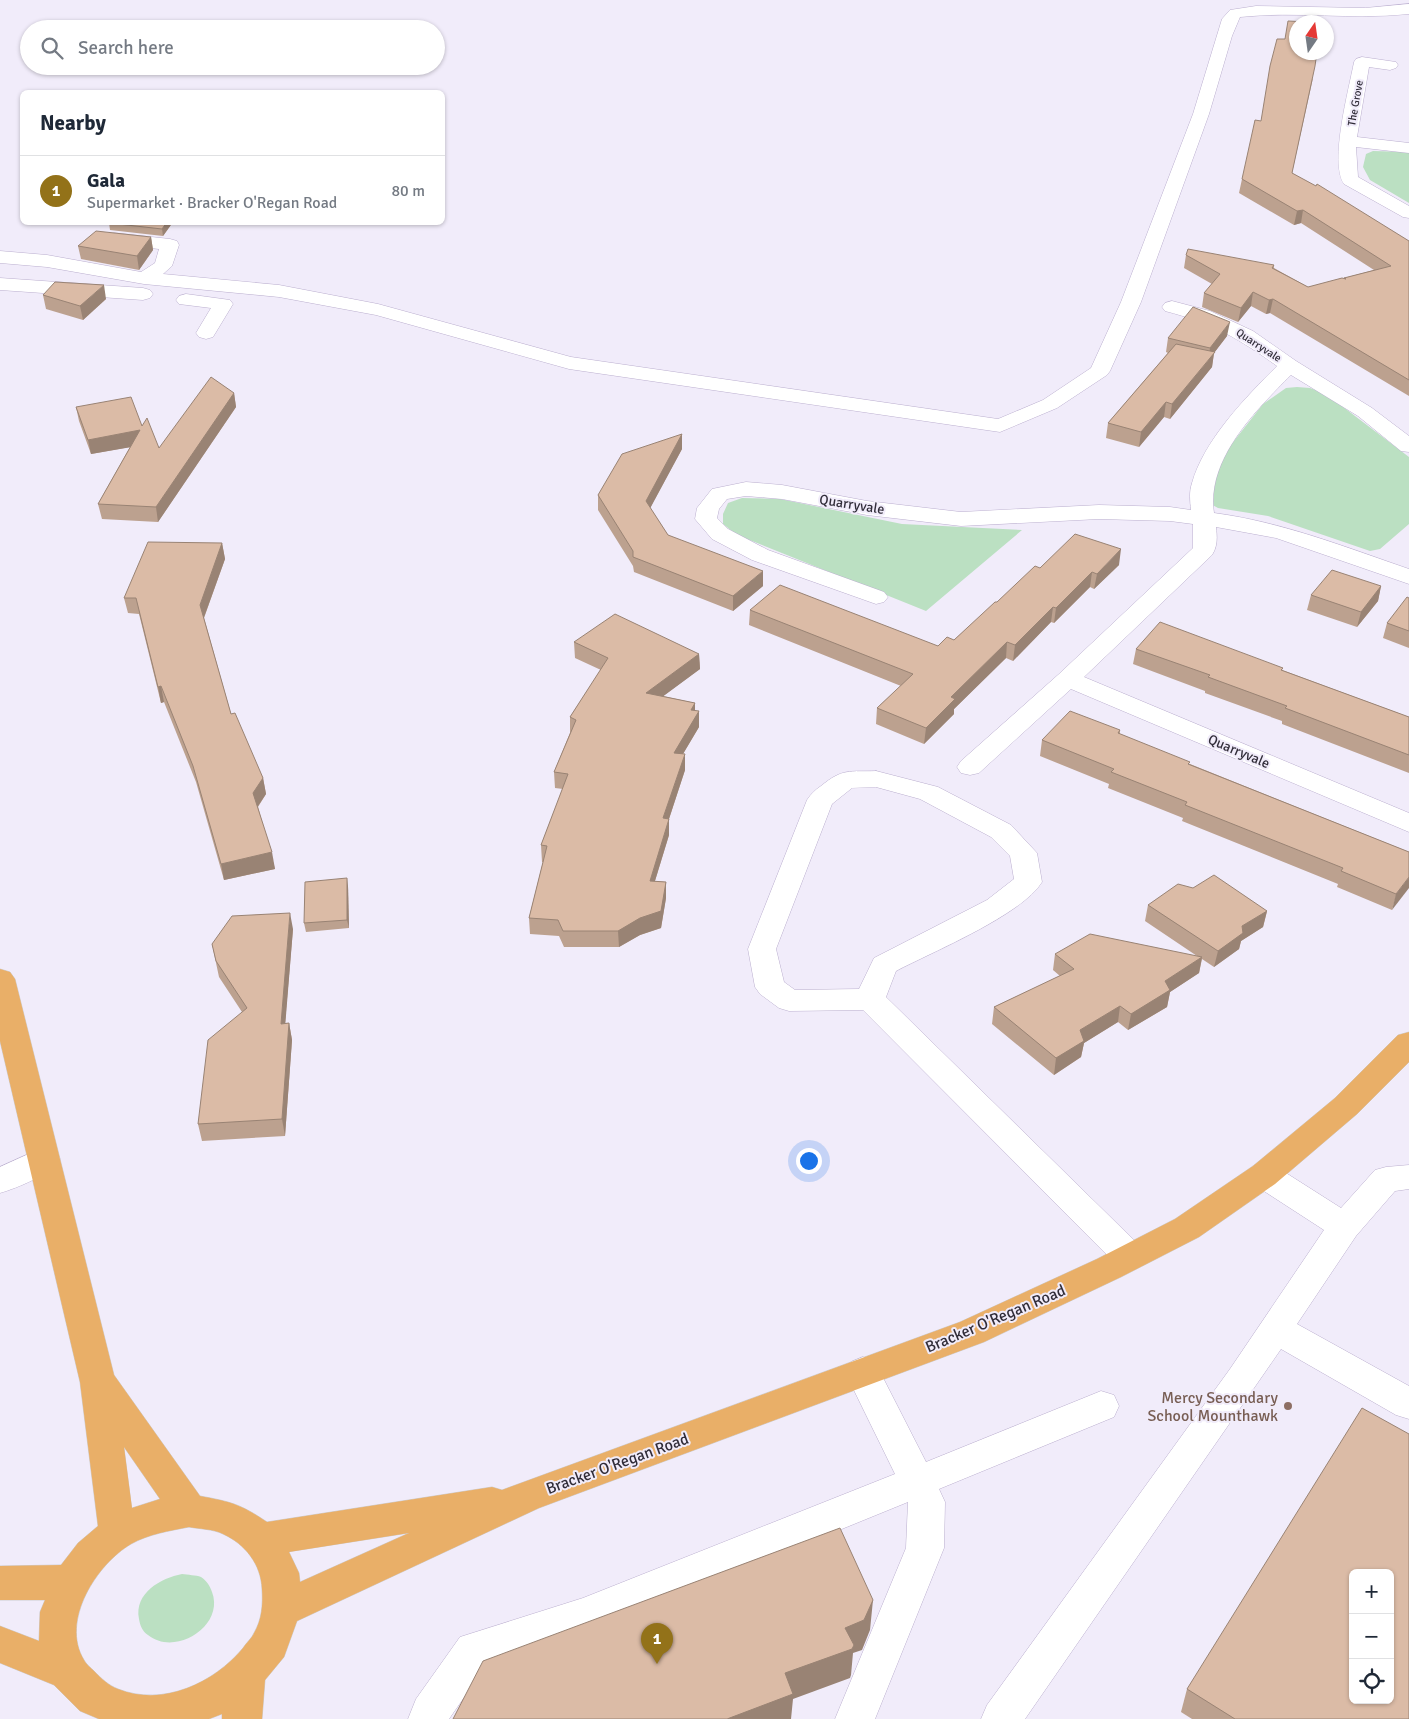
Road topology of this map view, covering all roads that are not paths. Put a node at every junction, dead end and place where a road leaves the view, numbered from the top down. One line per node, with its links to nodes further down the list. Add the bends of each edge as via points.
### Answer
1 (1409, 9): 8 (street, via 1235,13 1224,36 1201,114 1141,276 1100,371 1050,404 1000,426 569,363 378,310 279,291)
2 (1390, 65): 3 (street, The Grove, via 1362,62)
3 (1349, 141): 4 (street, The Grove); 5 (street, The Grove, via 1347,171 1350,180)
4 (1409, 148)
5 (1409, 213)
6 (100, 237): 8 (street, via 170,245 163,266)
7 (0, 257): 8 (street, via 47,261)
8 (144, 278)
9 (0, 284): 11 (street, via 121,292 223,304)
10 (1172, 307): 12 (street, Quarryvale, via 1224,323)
11 (206, 333)
12 (1290, 365): 13 (street, Quarryvale, via 1366,412); 14 (street, Quarryvale, via 1238,420 1215,456 1202,483 1200,505)
13 (1409, 446)
14 (1203, 519): 16 (street, Quarryvale, via 1283,532); 17 (street, Quarryvale, via 1170,514 1099,512 961,519 867,508 782,492 746,490 720,494 708,508 706,519 720,534 760,554); 18 (street, Quarryvale, via 1207,537 1204,550)
15 (1409, 552): 16 (street, Quarryvale)
16 (1400, 574)
17 (876, 596)
18 (1068, 679): 19 (street, Quarryvale); 20 (street, Quarryvale)
19 (970, 767)
20 (1409, 823)
21 (0, 979): 24 (main road)
22 (870, 999): 22 (street, via 789,1001 770,987 762,949 820,800 845,780 876,779 929,793 1001,831 1023,853 1028,882 997,907 884,965); 29 (street)
23 (1409, 1043): 25 (main road, Bracker O'Regan Road, via 1346,1106)
24 (44, 1159): 27 (street); 32 (main road)
25 (1264, 1175): 28 (street); 29 (main road, Bracker O'Regan Road, via 1186,1228)
26 (1409, 1177): 28 (street, via 1386,1179)
27 (0, 1182)
28 (1344, 1227): 30 (street)
29 (1130, 1257): 31 (main road, Bracker O'Regan Road, via 972,1332)
30 (1276, 1328): 33 (street); 50 (street)
31 (863, 1372): 35 (street); 36 (main road, Bracker O'Regan Road)
32 (98, 1382): 37 (main road); 38 (main road)
33 (1409, 1404)
34 (1101, 1406): 35 (street)
35 (916, 1481): 48 (street, via 584,1615 474,1650); 49 (street, via 927,1502 925,1548)
36 (526, 1497): 39 (main road); 42 (main road)
37 (188, 1511): 38 (main road, via 152,1517); 39 (main road, via 230,1518)
38 (117, 1533): 40 (main road, via 90,1556)
39 (262, 1540): 42 (main road, via 280,1573)
40 (71, 1582): 41 (main road); 44 (main road, via 59,1612 58,1643)
41 (0, 1583)
42 (282, 1609): 45 (main road, via 270,1644)
43 (0, 1644): 44 (main road)
44 (68, 1672): 46 (main road, via 94,1698)
45 (246, 1674): 46 (main road, via 212,1699 172,1712); 47 (main road)
46 (133, 1716)
47 (242, 1719)
48 (428, 1719)
49 (855, 1719)
50 (1001, 1719)

